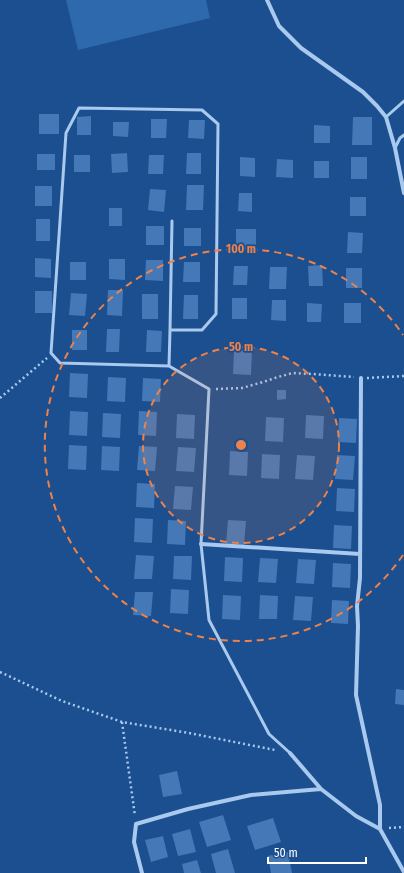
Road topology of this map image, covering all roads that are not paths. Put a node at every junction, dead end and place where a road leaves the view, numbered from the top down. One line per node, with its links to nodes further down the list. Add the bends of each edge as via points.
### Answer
1 (268, 0): 3 (street, via 279,26 301,48 363,92)
2 (404, 102): 3 (lane)
3 (386, 117): 5 (street)
4 (404, 135): 5 (lane)
5 (395, 148): 6 (street)
6 (404, 193)
7 (172, 221): 8 (lane)
8 (170, 330): 9 (lane); 9 (lane, via 202,330 216,314 218,124 202,110 79,108 66,133 51,354 60,363)
9 (169, 366): 11 (lane, via 209,389)
10 (361, 378): 12 (street)
11 (201, 544): 12 (street); 13 (lane, via 209,620 269,734)
12 (360, 554): 15 (street, via 356,695 380,805)
13 (290, 753): 14 (street)
14 (321, 789): 15 (street, via 356,816); 17 (street, via 251,795 136,824 134,842)
15 (380, 829): 16 (street)
16 (404, 872)
17 (142, 873)

